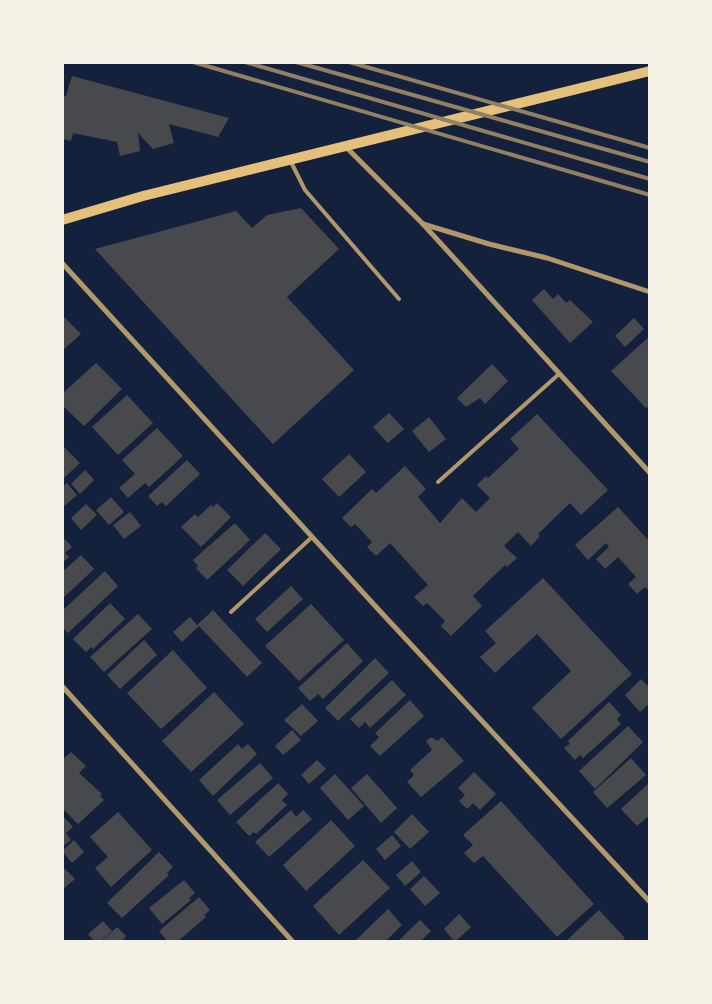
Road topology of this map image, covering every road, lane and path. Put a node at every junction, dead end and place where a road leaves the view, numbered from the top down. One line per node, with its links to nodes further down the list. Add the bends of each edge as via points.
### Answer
1 (650, 70): 2 (main road)
2 (344, 146): 3 (main road); 5 (street)
3 (290, 160): 4 (main road); 8 (lane, via 305,190)
4 (62, 220)
5 (423, 224): 7 (street, via 547,258); 9 (street)
6 (62, 262): 12 (street)
7 (650, 292)
8 (400, 299)
9 (559, 374): 10 (street); 11 (lane)
10 (650, 473)
11 (438, 482)
12 (312, 537): 13 (lane); 15 (street)
13 (230, 612)
14 (62, 686): 16 (street)
15 (650, 902)
16 (293, 942)

